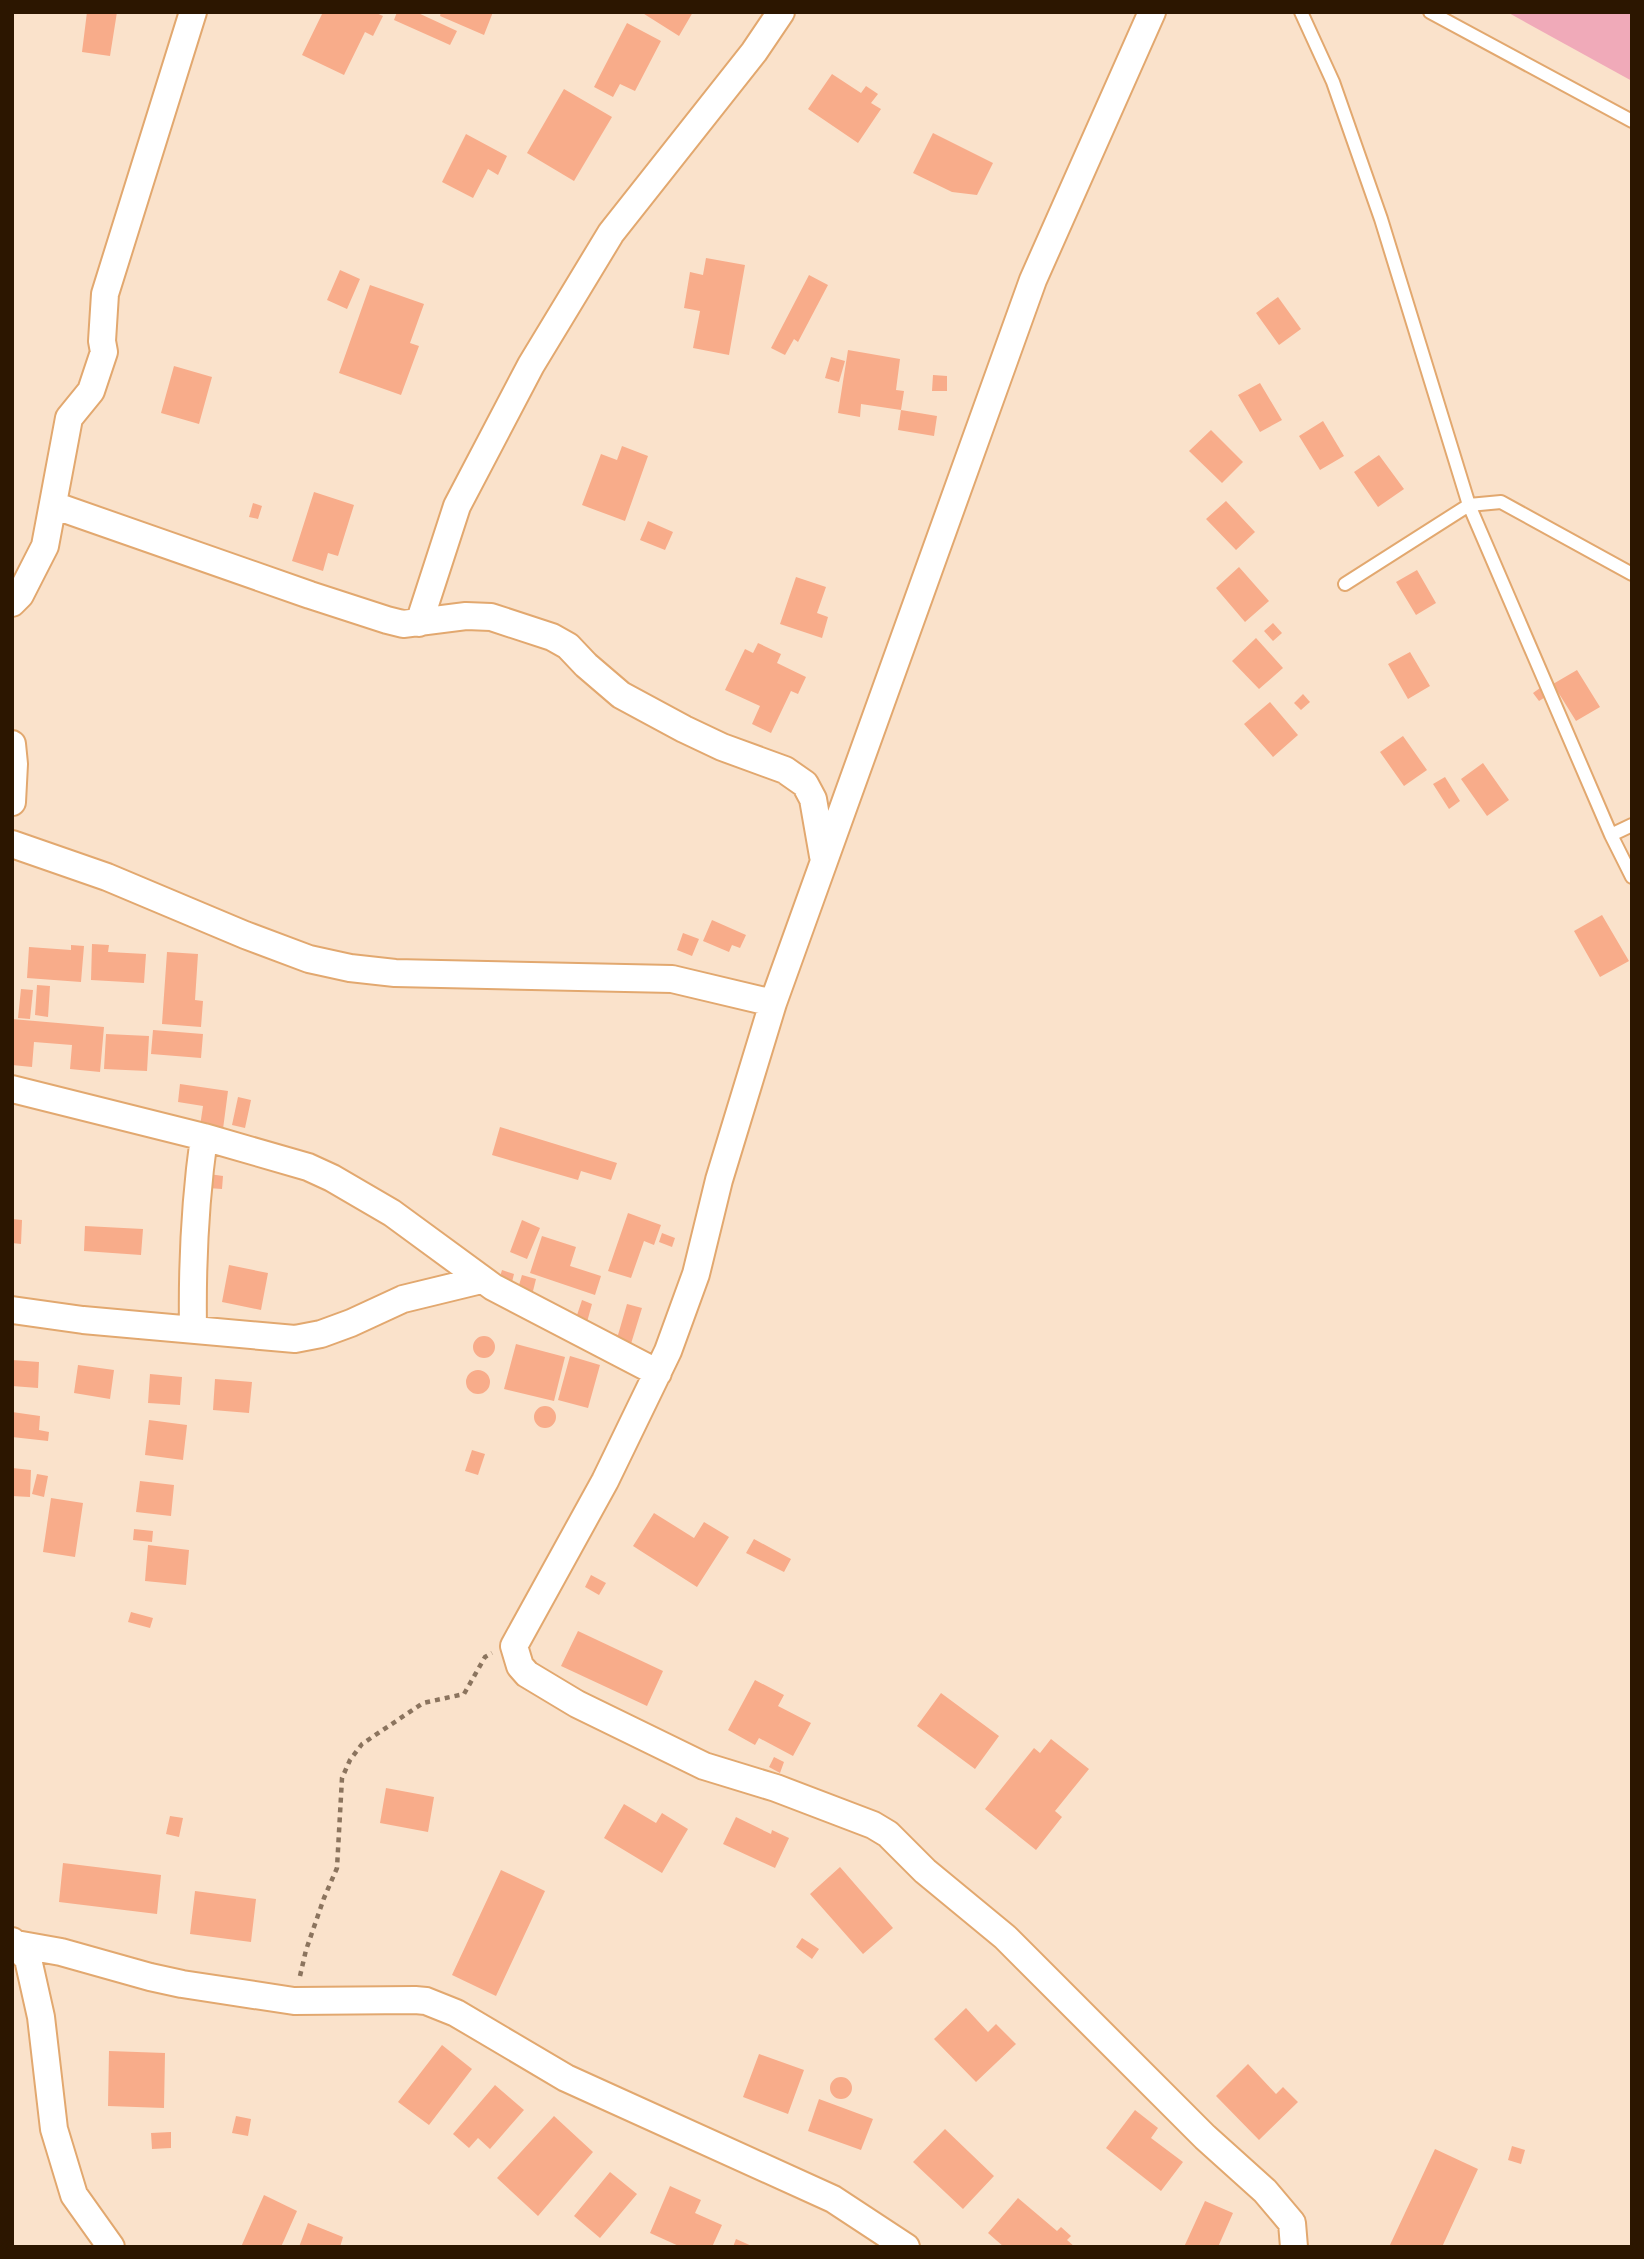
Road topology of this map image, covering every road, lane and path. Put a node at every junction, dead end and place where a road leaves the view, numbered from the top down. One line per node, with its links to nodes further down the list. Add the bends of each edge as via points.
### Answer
1 (193, 12): 7 (street, via 105,294 104,352 91,391 69,418)
2 (781, 12): 12 (street, via 611,233 531,365 457,506)
3 (1152, 12): 18 (street, via 1033,280)
4 (1301, 12): 8 (lane, via 1333,82 1381,219)
5 (1430, 12): 6 (lane)
6 (1632, 121)
7 (53, 505): 11 (street, via 45,546); 12 (street, via 310,596 403,624)
8 (1469, 505): 9 (lane, via 1501,502); 10 (lane); 16 (lane)
9 (1632, 574)
10 (1345, 584)
11 (12, 603)
12 (419, 623): 18 (street, via 491,617 552,637 632,702 703,738 797,776 813,799)
13 (12, 744): 14 (street)
14 (12, 802)
15 (1632, 825): 16 (lane)
16 (1611, 835): 19 (lane)
17 (12, 844): 20 (street, via 107,877 309,959 337,965 395,973 672,979)
18 (824, 858): 20 (street)
19 (1632, 877)
20 (773, 1003): 26 (street, via 719,1180 696,1274)
21 (12, 1089): 22 (street)
22 (204, 1137): 23 (street, via 332,1178 392,1213); 25 (street, via 193,1241)
23 (481, 1280): 25 (street, via 403,1299 351,1323 295,1339); 26 (street)
24 (12, 1310): 25 (street)
25 (193, 1328)
26 (658, 1373): 27 (street, via 605,1481)
27 (519, 1636): 29 (path, via 485,1657 464,1694 423,1703 362,1744 350,1760 342,1777 337,1868 306,1950); 32 (street, via 514,1646 520,1666 577,1704 704,1766 776,1787 888,1834 1005,1937 1265,2191 1292,2223)
28 (14, 1943): 29 (street, via 160,1980); 30 (street, via 28,1959 41,2017 54,2129 74,2196)
29 (294, 2001): 31 (street, via 415,2000 438,2005 565,2078 833,2199)
30 (111, 2247)
31 (906, 2247)
32 (1294, 2247)

